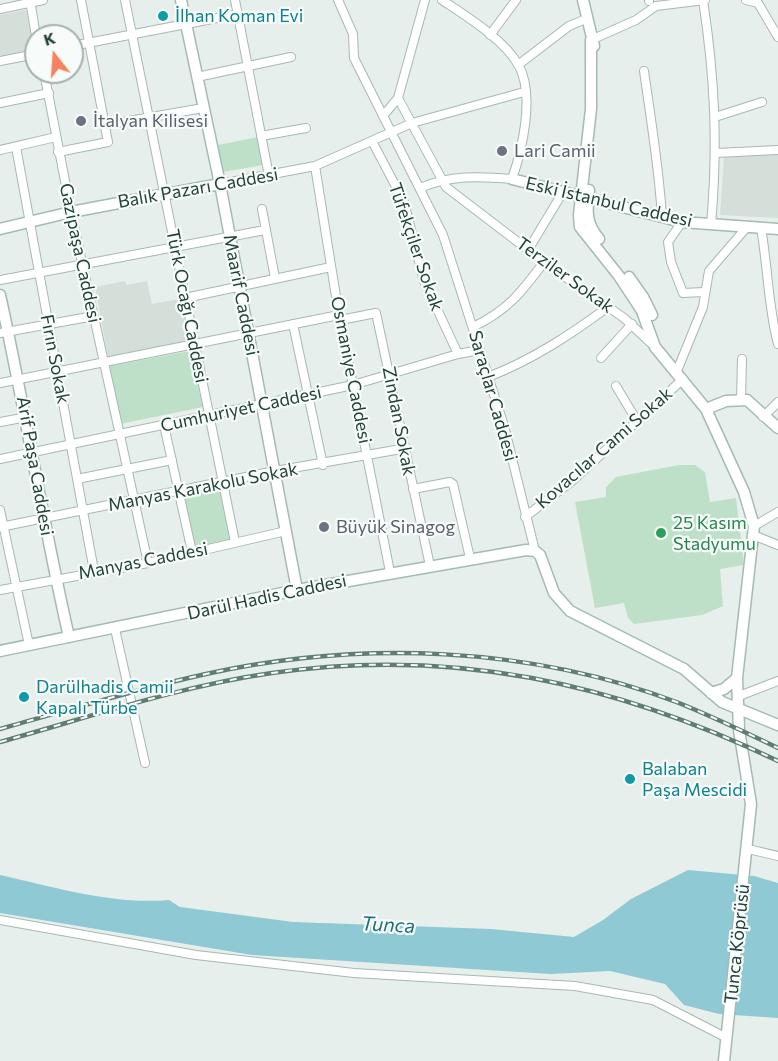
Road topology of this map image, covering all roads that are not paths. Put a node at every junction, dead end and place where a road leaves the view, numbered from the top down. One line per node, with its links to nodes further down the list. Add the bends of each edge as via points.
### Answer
1 (43, 0): 14 (street)
2 (81, 0): 25 (street)
3 (125, 0): 21 (street, Türk Ocağı Caddesi)
4 (181, 0): 19 (street, Maarif Caddesi)
5 (235, 0): 17 (street)
6 (338, 0): 41 (street, Saraçlar Caddesi, via 352,29 354,58)
7 (425, 0): 37 (street)
8 (442, 0): 22 (street)
9 (516, 0): 22 (street)
10 (583, 0): 18 (street)
11 (704, 0): 15 (street); 42 (street)
12 (746, 0): 13 (street)
13 (761, 1): 23 (street)
14 (30, 2): 16 (street); 20 (street)
15 (650, 2): 24 (street, via 636,20)
16 (0, 9)
17 (238, 14): 19 (street); 31 (street)
18 (586, 19): 24 (street); 30 (street, via 569,26)
19 (186, 22): 21 (street); 33 (street, Maarif Caddesi)
20 (34, 24)
21 (133, 34): 25 (street); 43 (street, Türk Ocağı Caddesi)
22 (490, 35): 30 (street)
23 (778, 37)
24 (591, 40): 64 (street)
25 (89, 43): 26 (street); 45 (street)
26 (84, 44)
27 (24, 56): 29 (street)
28 (291, 57): 31 (street)
29 (0, 61)
30 (518, 65): 35 (street)
31 (249, 66): 33 (street); 48 (street)
32 (644, 71): 67 (street, via 659,162)
33 (197, 77): 40 (street, Maarif Caddesi)
34 (47, 84): 36 (street, Gazipaşa Caddesi)
35 (524, 92): 44 (street, Balık Pazarı Caddesi); 59 (street, via 523,147)
36 (49, 93): 39 (street); 49 (street, Gazipaşa Caddesi)
37 (398, 98): 41 (street); 44 (street)
38 (762, 102): 42 (street)
39 (0, 103)
40 (203, 108): 43 (street); 60 (street, Maarif Caddesi)
41 (383, 116): 47 (street, Saraçlar Caddesi)
42 (715, 117): 55 (street)
43 (149, 118): 45 (street); 63 (street, Türk Ocağı Caddesi)
44 (412, 123): 47 (street, Balık Pazarı Caddesi); 58 (street)
45 (106, 125): 54 (street, via 108,142)
46 (306, 128): 48 (street)
47 (391, 132): 50 (street, Balık Pazarı Caddesi); 61 (street, Saraçlar Caddesi)
48 (261, 136): 57 (street)
49 (56, 137): 51 (street); 54 (street, Gazipaşa Caddesi)
50 (372, 141): 56 (street, Balık Pazarı Caddesi); 102 (street, Tüfekçiler Sokak, via 404,202 424,281)
51 (16, 147): 52 (street); 68 (street, Fırın Sokak)
52 (0, 150)
53 (778, 150): 55 (street)
54 (58, 152): 66 (street, Gazipaşa Caddesi)
55 (716, 153): 70 (street)
56 (315, 166): 57 (street, Balık Pazarı Caddesi); 81 (street, Osmaniye Caddesi)
57 (269, 176): 60 (street, Balık Pazarı Caddesi)
58 (440, 179): 59 (street); 61 (street); 78 (street, Terziler Sokak)
59 (512, 179): 62 (street, Eski İstanbul Caddesi)
60 (220, 184): 63 (street, Balık Pazarı Caddesi); 76 (street, Maarif Caddesi)
61 (420, 188): 95 (street, Saraçlar Caddesi, via 443,234)
62 (562, 192): 64 (street, Eski İstanbul Caddesi); 78 (street)
63 (164, 194): 66 (street, Balık Pazarı Caddesi); 77 (street, Türk Ocağı Caddesi)
64 (585, 198): 67 (street, Eski İstanbul Caddesi); 100 (street, via 580,227 642,310)
65 (261, 209): 75 (street)
66 (70, 212): 68 (street, Balık Pazarı Caddesi); 80 (street, Gazipaşa Caddesi)
67 (662, 217): 69 (street, Eski İstanbul Caddesi)
68 (30, 222): 73 (street, Balık Pazarı Caddesi); 82 (street, Fırın Sokak)
69 (682, 222): 70 (street, Eski İstanbul Caddesi); 86 (street, via 668,242 671,262 683,293)
70 (711, 225): 71 (street, Eski İstanbul Caddesi)
71 (747, 227): 72 (street, Eski İstanbul Caddesi); 86 (street, via 709,271)
72 (761, 228): 74 (street, Eski İstanbul Caddesi); 98 (street)
73 (0, 229)
74 (778, 229)
75 (266, 230): 76 (street); 83 (street)
76 (229, 236): 77 (street); 85 (street, Maarif Caddesi)
77 (175, 246): 80 (street); 88 (street, Türk Ocağı Caddesi)
78 (528, 250): 79 (street, Terziler Sokak)
79 (544, 262): 89 (street, Terziler Sokak); 95 (street, via 507,308)
80 (82, 263): 82 (street); 90 (street, Gazipaşa Caddesi)
81 (331, 267): 83 (street); 91 (street, Osmaniye Caddesi)
82 (38, 272): 84 (street); 92 (street, Fırın Sokak)
83 (275, 278): 85 (street)
84 (0, 280)
85 (239, 286): 88 (street); 97 (street, Maarif Caddesi)
86 (704, 292): 108 (street, via 703,307)
87 (0, 294): 96 (street, Arif Paşa Caddesi)
88 (185, 298): 99 (street, Türk Ocağı Caddesi)
89 (608, 307): 94 (street, Terziler Sokak); 109 (street, via 563,340)
90 (94, 316): 92 (street); 105 (street, Gazipaşa Caddesi)
91 (340, 317): 93 (street); 107 (street, Zindan Sokak, via 376,313); 112 (street, Osmaniye Caddesi)
92 (48, 324): 96 (street); 106 (street, Fırın Sokak)
93 (293, 324): 97 (street); 114 (street)
94 (632, 324): 100 (street, Terziler Sokak); 103 (street)
95 (473, 327): 101 (street, Saraçlar Caddesi)
96 (4, 332): 110 (street, Arif Paşa Caddesi)
97 (249, 334): 99 (street); 117 (street, Maarif Caddesi)
98 (778, 345)
99 (193, 346): 105 (street); 119 (street, Türk Ocağı Caddesi)
100 (655, 347): 108 (street, Terziler Sokak)
101 (480, 350): 102 (street, Cumhuriyet Caddesi); 109 (street, Saraçlar Caddesi)
102 (458, 354): 107 (street, Cumhuriyet Caddesi)
103 (601, 358)
104 (742, 359): 115 (street)
105 (105, 362): 106 (street); 126 (street, Gazipaşa Caddesi)
106 (57, 371): 110 (street); 127 (street, Fırın Sokak)
107 (390, 375): 112 (street, Cumhuriyet Caddesi); 128 (street, Zindan Sokak)
108 (680, 375): 118 (street, Terziler Sokak); 122 (street, Kovacılar Cami Sokak)
109 (488, 377): 144 (street, Saraçlar Caddesi)
110 (19, 379): 111 (street); 120 (street, Arif Paşa Caddesi)
111 (0, 383)
112 (353, 385): 114 (street, Cumhuriyet Caddesi); 130 (street, Osmaniye Caddesi)
113 (616, 386): 122 (street)
114 (308, 395): 117 (street, Cumhuriyet Caddesi); 133 (street)
115 (741, 399): 118 (street); 121 (street, via 747,400)
116 (778, 402): 121 (street)
117 (262, 405): 119 (street, Cumhuriyet Caddesi); 135 (street, Maarif Caddesi)
118 (706, 409): 148 (street, Terziler Sokak, via 744,492)
119 (208, 416): 124 (street, Cumhuriyet Caddesi); 137 (street, Türk Ocağı Caddesi)
120 (27, 417): 123 (street); 129 (street, Arif Paşa Caddesi)
121 (763, 417): 125 (street)
122 (637, 421): 144 (street, Kovacılar Cami Sokak, via 572,481)
123 (0, 422)
124 (164, 425): 126 (street, Cumhuriyet Caddesi); 132 (street)
125 (778, 428)
126 (119, 434): 127 (street, Cumhuriyet Caddesi); 134 (street, Gazipaşa Caddesi)
127 (70, 443): 129 (street, Cumhuriyet Caddesi); 136 (street, Fırın Sokak)
128 (407, 448): 130 (street, Manyas Karakolu Sokak); 138 (street, Zindan Sokak)
129 (33, 451): 131 (street, Cumhuriyet Caddesi); 145 (street, Arif Paşa Caddesi)
130 (368, 455): 133 (street, Manyas Karakolu Sokak); 157 (street, Osmaniye Caddesi)
131 (0, 459)
132 (172, 460): 134 (street); 139 (street)
133 (322, 465): 135 (street, Manyas Karakolu Sokak)
134 (127, 469): 136 (street); 140 (street, Gazipaşa Caddesi)
135 (275, 471): 137 (street, Manyas Karakolu Sokak); 147 (street, Maarif Caddesi)
136 (77, 479): 141 (street, Fırın Sokak)
137 (222, 482): 139 (street, Manyas Karakolu Sokak); 149 (street, Türk Ocağı Caddesi)
138 (413, 489): 153 (street, via 453,484); 155 (street, Zindan Sokak)
139 (178, 491): 140 (street, Manyas Karakolu Sokak); 152 (street)
140 (135, 500): 141 (street, Manyas Karakolu Sokak); 154 (street, Gazipaşa Caddesi)
141 (84, 509): 145 (street, Manyas Karakolu Sokak); 156 (street, Fırın Sokak)
142 (0, 510): 146 (street)
143 (778, 512): 148 (street)
144 (525, 517): 151 (street, Saraçlar Caddesi)
145 (45, 518): 146 (street, Manyas Karakolu Sokak); 158 (street, Arif Paşa Caddesi)
146 (2, 526): 159 (street)
147 (286, 531): 149 (street, Manyas Caddesi); 161 (street, Maarif Caddesi)
148 (753, 531): 150 (street); 166 (street, Tunca Köprüsü)
149 (235, 542): 152 (street, Manyas Caddesi)
150 (778, 544)
151 (535, 551): 153 (street, Darül Hadis Caddesi); 168 (street, Saraçlar Caddesi, via 554,593 570,611 684,669)
152 (192, 552): 154 (street, Manyas Caddesi)
153 (470, 558): 155 (street, Darül Hadis Caddesi)
154 (148, 563): 156 (street, Manyas Caddesi)
155 (430, 566): 157 (street, Darül Hadis Caddesi)
156 (94, 571): 158 (street, Manyas Caddesi)
157 (390, 572): 161 (street, Darül Hadis Caddesi)
158 (56, 579): 159 (street, Manyas Caddesi); 163 (street, Arif Paşa Caddesi)
159 (16, 586): 160 (street, Manyas Caddesi); 164 (street)
160 (0, 590)
161 (297, 590): 162 (street, Darül Hadis Caddesi)
162 (116, 629): 163 (street, Darül Hadis Caddesi); 172 (street)
163 (69, 638): 164 (street, Darül Hadis Caddesi)
164 (29, 645): 165 (street, Darül Hadis Caddesi)
165 (0, 651)
166 (737, 678): 168 (street, via 724,689); 169 (street, Tunca Köprüsü)
167 (778, 681): 169 (street)
168 (711, 693): 170 (street, Saraçlar Caddesi)
169 (740, 696): 170 (street, Tunca Köprüsü)
170 (739, 711): 171 (street, Saraçlar Caddesi); 173 (street, Tunca Köprüsü, via 751,804)
171 (778, 725)
172 (145, 763)
173 (747, 854): 174 (street); 176 (street, Tunca Köprüsü)
174 (778, 856)
175 (0, 920): 176 (street, via 207,957 354,973 586,988 653,1000)
176 (727, 1038): 177 (street, Tunca Köprüsü)
177 (724, 1061)

